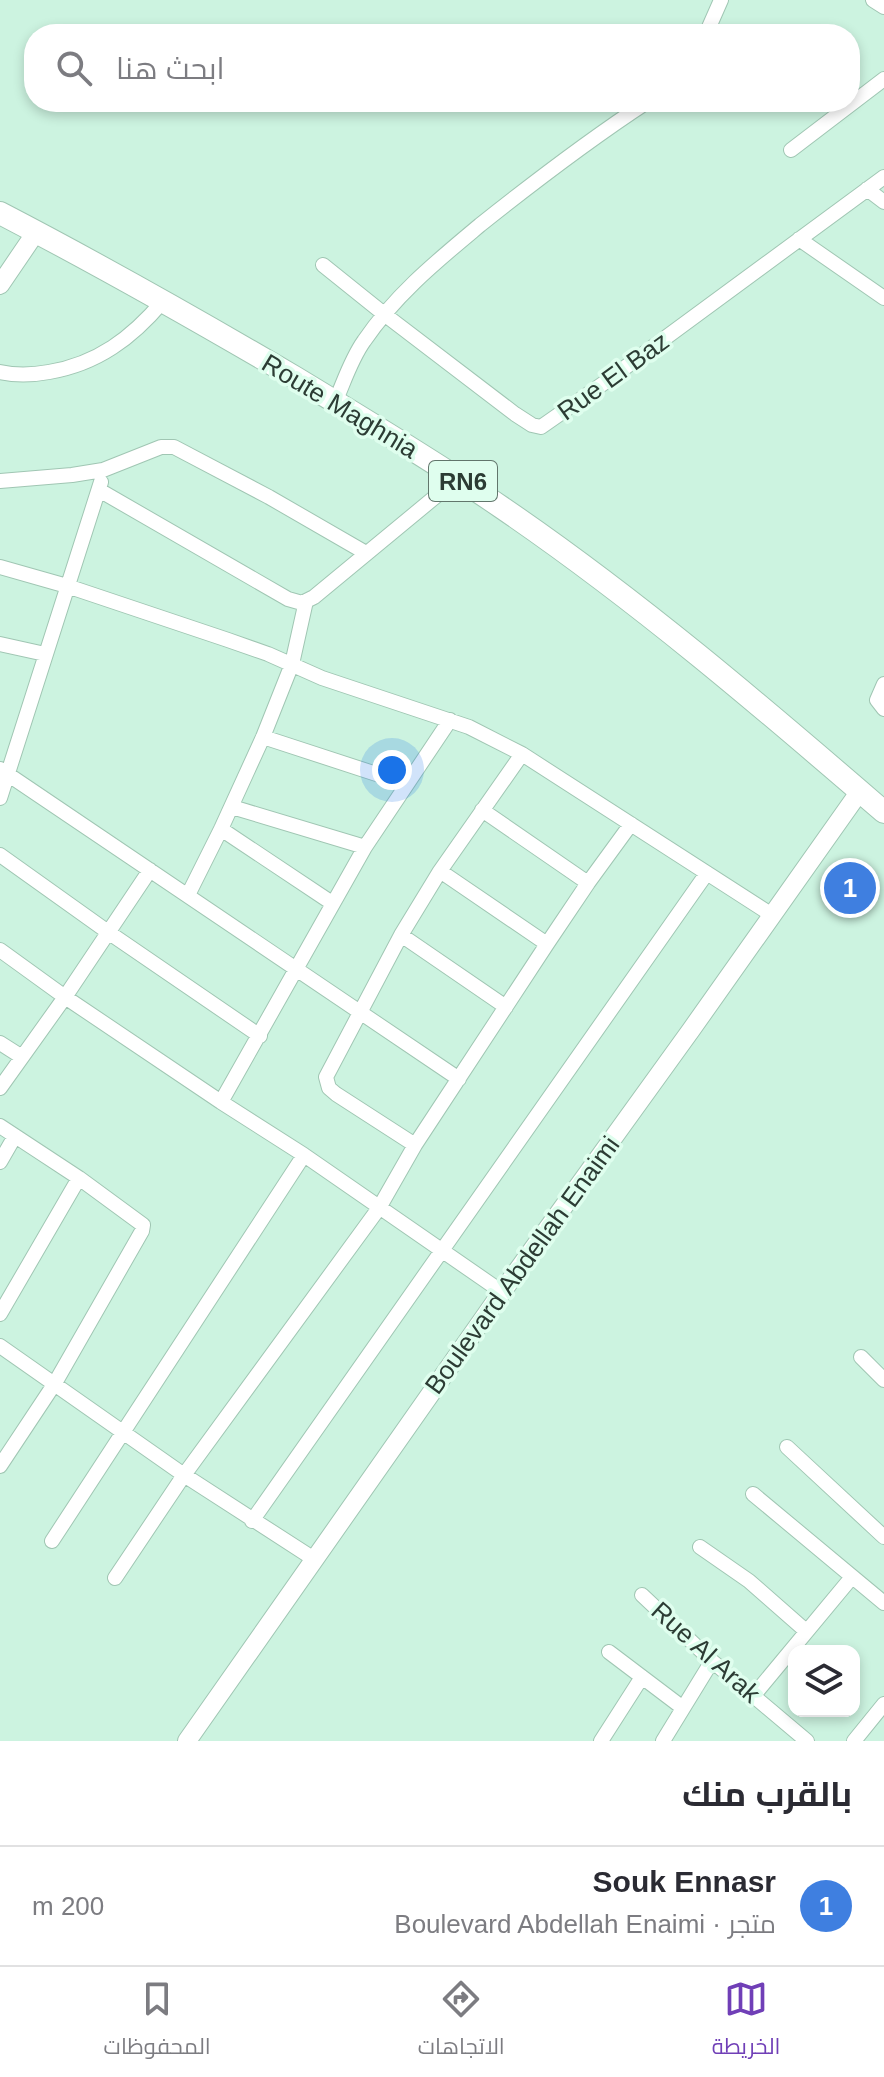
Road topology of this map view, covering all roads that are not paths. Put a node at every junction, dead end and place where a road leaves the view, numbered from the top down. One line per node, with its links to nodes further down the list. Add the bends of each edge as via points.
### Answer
1 (721, 0): 4 (street)
2 (873, 0): 3 (street)
3 (884, 7)
4 (710, 24)
5 (884, 79): 6 (street)
6 (860, 97)
7 (632, 112): 20 (street, via 423,272)
8 (841, 112): 9 (street)
9 (791, 150)
10 (884, 177): 11 (street, Rue El Baz)
11 (867, 189): 12 (street); 15 (street, Rue El Baz)
12 (884, 202)
13 (0, 213): 14 (main road, Route Maghnia / RN6)
14 (36, 232): 17 (street); 19 (main road, Route Maghnia / RN6)
15 (799, 239): 18 (street); 20 (street, Rue El Baz, via 541,427 515,414)
16 (323, 265): 20 (street)
17 (0, 285)
18 (884, 298)
19 (163, 301): 21 (street, via 121,343 93,360 34,375); 22 (main road, Route Maghnia / RN6)
20 (384, 314): 22 (street, via 361,345)
21 (0, 372)
22 (335, 402): 24 (main road, Route Maghnia / RN6)
23 (103, 470): 25 (street); 26 (street); 27 (street, via 161,447 174,447)
24 (458, 478): 27 (street); 41 (main road, Route Maghnia / RN6, via 647,614)
25 (0, 481)
26 (99, 490): 29 (street); 30 (street, via 288,599)
27 (366, 553): 30 (street)
28 (0, 567): 29 (street)
29 (67, 586): 32 (street); 33 (street)
30 (306, 601): 33 (street)
31 (0, 644): 32 (street)
32 (45, 654): 39 (street)
33 (292, 664): 36 (street); 37 (street)
34 (884, 684): 35 (street, via 877,700)
35 (884, 709)
36 (450, 720): 38 (street); 40 (street)
37 (263, 737): 40 (street); 43 (street)
38 (522, 754): 44 (street); 46 (street)
39 (3, 771): 42 (street); 50 (street)
40 (407, 784): 48 (street)
41 (860, 791): 45 (main road, Route Maghnia / RN6); 56 (street, Boulevard Abdellah Enaimi)
42 (0, 798)
43 (232, 807): 47 (street); 48 (street)
44 (482, 810): 51 (street); 53 (street)
45 (884, 812)
46 (631, 824): 52 (street); 53 (street)
47 (221, 829): 54 (street); 55 (street)
48 (365, 847): 55 (street)
49 (0, 855): 57 (street)
50 (150, 870): 54 (street); 57 (street)
51 (440, 871): 58 (street); 59 (street)
52 (707, 873): 56 (street); 78 (street)
53 (588, 883): 59 (street)
54 (188, 895): 61 (street)
55 (332, 903): 61 (street)
56 (772, 915): 79 (street, Boulevard Abdellah Enaimi)
57 (108, 932): 62 (street); 65 (street)
58 (401, 935): 63 (street); 64 (street)
59 (547, 944): 63 (street)
60 (0, 950): 62 (street)
61 (295, 969): 64 (street); 65 (street)
62 (65, 997): 67 (street); 70 (street)
63 (506, 1007): 68 (street)
64 (360, 1012): 68 (street); 73 (street, via 326,1082 336,1094)
65 (260, 1036): 70 (street)
66 (0, 1043): 67 (street)
67 (22, 1057): 69 (street)
68 (459, 1079): 73 (street)
69 (0, 1088)
70 (221, 1102): 74 (street)
71 (0, 1126): 72 (street)
72 (15, 1136): 75 (street); 76 (street)
73 (415, 1145): 77 (street)
74 (304, 1155): 77 (street); 85 (street)
75 (0, 1162)
76 (79, 1178): 80 (street); 84 (street, via 143,1225)
77 (379, 1208): 78 (street); 88 (street)
78 (444, 1250): 79 (street); 90 (street)
79 (502, 1292): 94 (street, Boulevard Abdellah Enaimi)
80 (0, 1314)
81 (0, 1346): 84 (street)
82 (861, 1357): 83 (street)
83 (884, 1380)
84 (55, 1383): 85 (street); 87 (street)
85 (123, 1431): 88 (street); 92 (street)
86 (787, 1447): 91 (street)
87 (0, 1466)
88 (184, 1475): 90 (street); 96 (street)
89 (753, 1494): 95 (street)
90 (252, 1521): 94 (street)
91 (884, 1537)
92 (52, 1541)
93 (700, 1547): 99 (street)
94 (314, 1559): 107 (street, Boulevard Abdellah Enaimi)
95 (852, 1577): 98 (street); 99 (street)
96 (115, 1578)
97 (642, 1595): 101 (street, Rue Al Arak)
98 (884, 1603)
99 (806, 1631): 103 (street)
100 (609, 1652): 102 (street)
101 (712, 1661): 103 (street, Rue Al Arak); 105 (street)
102 (642, 1677): 105 (street); 108 (street)
103 (754, 1695): 106 (street, Rue Al Arak)
104 (884, 1704): 111 (street)
105 (683, 1708): 109 (street)
106 (788, 1734): 110 (street, Rue Al Arak)
107 (187, 1741)
108 (601, 1741)
109 (663, 1741)
110 (807, 1741)
111 (854, 1741)

